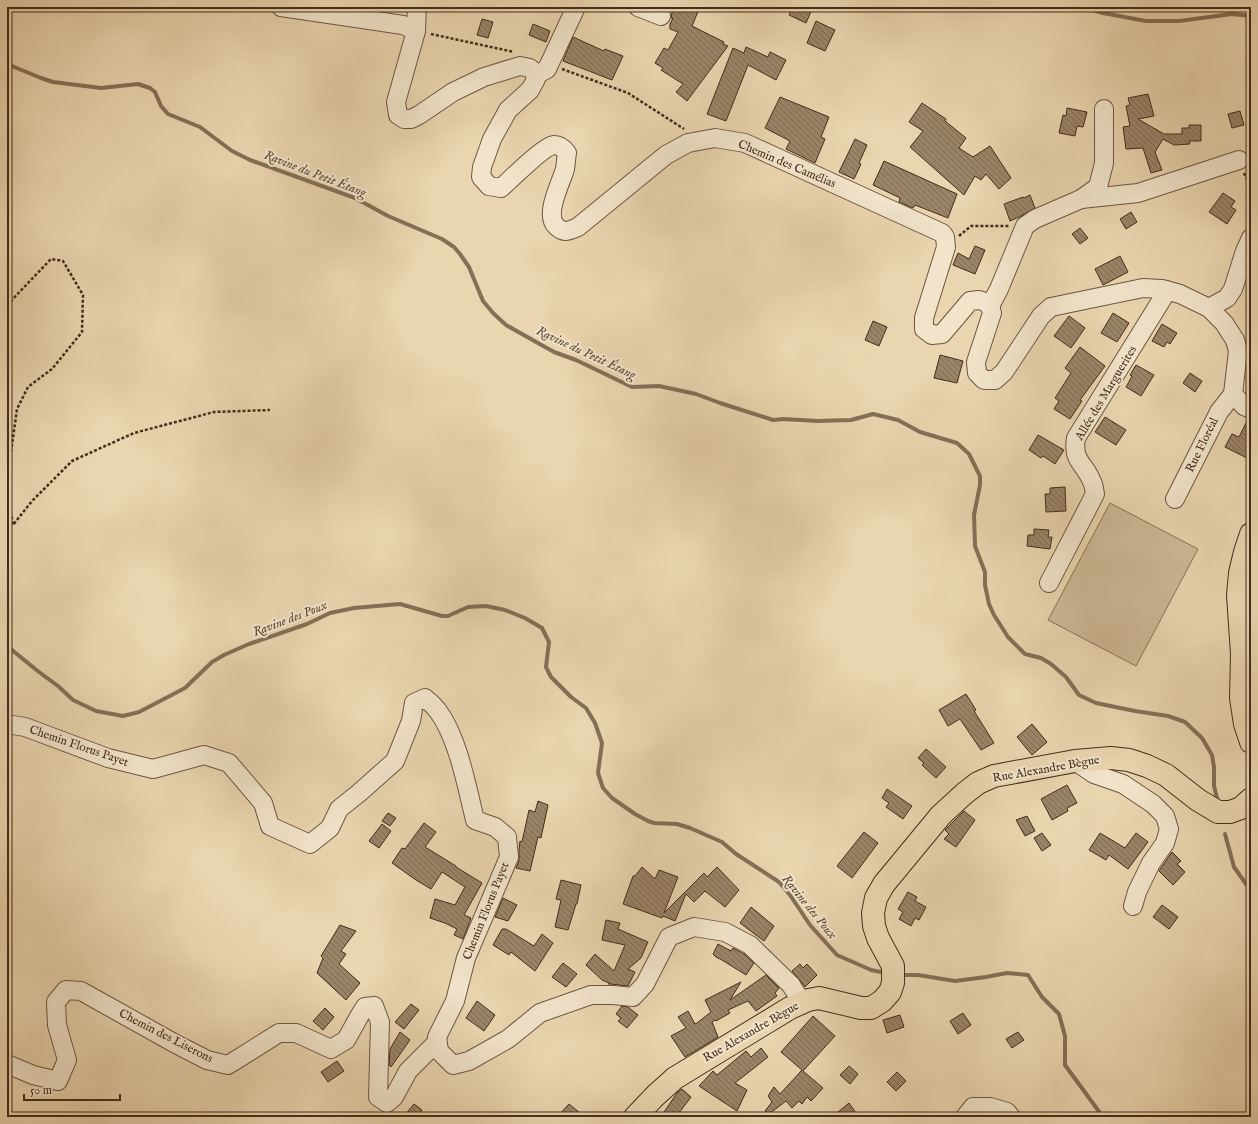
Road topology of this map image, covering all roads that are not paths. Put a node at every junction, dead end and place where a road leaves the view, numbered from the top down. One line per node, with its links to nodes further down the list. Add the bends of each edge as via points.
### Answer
1 (281, 7): 6 (street, via 403,25)
2 (417, 7): 6 (street)
3 (576, 7): 7 (street)
4 (638, 7): 5 (street)
5 (661, 16)
6 (416, 30): 7 (street, via 396,102 398,115 404,119 419,115 454,92 484,77 520,66)
7 (544, 69): 13 (street, Chemin des Camélias, via 530,90 508,110 495,133 482,167 481,178 489,186 501,188 545,148 554,145 562,147 567,153 566,168 551,210 552,222 560,230 568,231 578,227 666,155 688,143 714,138 745,143 942,232 946,247 924,318 924,328 932,335 942,334 970,301 979,300)
8 (1104, 109): 10 (street, via 1104,163 1098,187)
9 (1239, 160): 10 (street, via 1138,193)
10 (1081, 199): 13 (street, via 1025,226)
11 (1251, 238): 14 (street, via 1227,298)
12 (1166, 290): 13 (street, via 1143,288 1051,307 1041,316 1004,372 995,380 984,380 977,373 976,362 992,313); 14 (street); 19 (street, Allée des Marguerites, via 1076,438 1076,456 1092,482 1095,494)
13 (990, 306)
14 (1209, 308): 15 (street, via 1224,322 1235,340 1238,351)
15 (1233, 394): 16 (street, via 1244,406); 17 (street, Rue Floréal, via 1219,412)
16 (1251, 409)
17 (1175, 499)
18 (1251, 534): 21 (main road, via 1240,573 1238,596 1242,654 1241,698)
19 (1049, 583)
20 (7, 724): 26 (street, Chemin Florus Payet, via 25,727 108,758 153,769 204,755 229,763 263,803 270,826 310,844 330,828 339,809 395,761 411,721 414,703 425,698 438,711 449,730 461,764 475,820 495,827 508,837 509,857 466,958 455,1001 437,1037)
21 (1251, 742)
22 (1075, 761): 23 (main road, Rue Alexandre Bègue, via 1111,758 1129,760 1146,766 1166,775 1218,812 1230,812 1241,808); 24 (street, via 1094,774 1123,784 1165,816 1169,829 1165,843 1151,863); 25 (main road, Rue Alexandre Bègue, via 994,776 978,783 941,814 884,884 876,898 872,913 878,938 893,972 890,992 882,1001 871,1008 819,998)
23 (1251, 799)
24 (1133, 906)
25 (802, 1002): 26 (street, via 791,985 750,945 725,932 694,927 669,937 645,984 633,998 591,995 540,1013 508,1039 469,1061 453,1064 438,1051); 28 (main road, Rue Alexandre Bègue, via 675,1078)
26 (437, 1042): 27 (street, Chemin des Liserons, via 408,1071 394,1097 387,1103 378,1097 380,1022 374,1006 365,1006 346,1040 332,1049 296,1033 279,1033 228,1065 207,1060 81,991 66,990 56,1002 57,1025 67,1060 58,1081 33,1075)
27 (7, 1064)
28 (635, 1117)
29 (965, 1117): 30 (street, via 973,1108 990,1107 1007,1112)
30 (1011, 1117)

